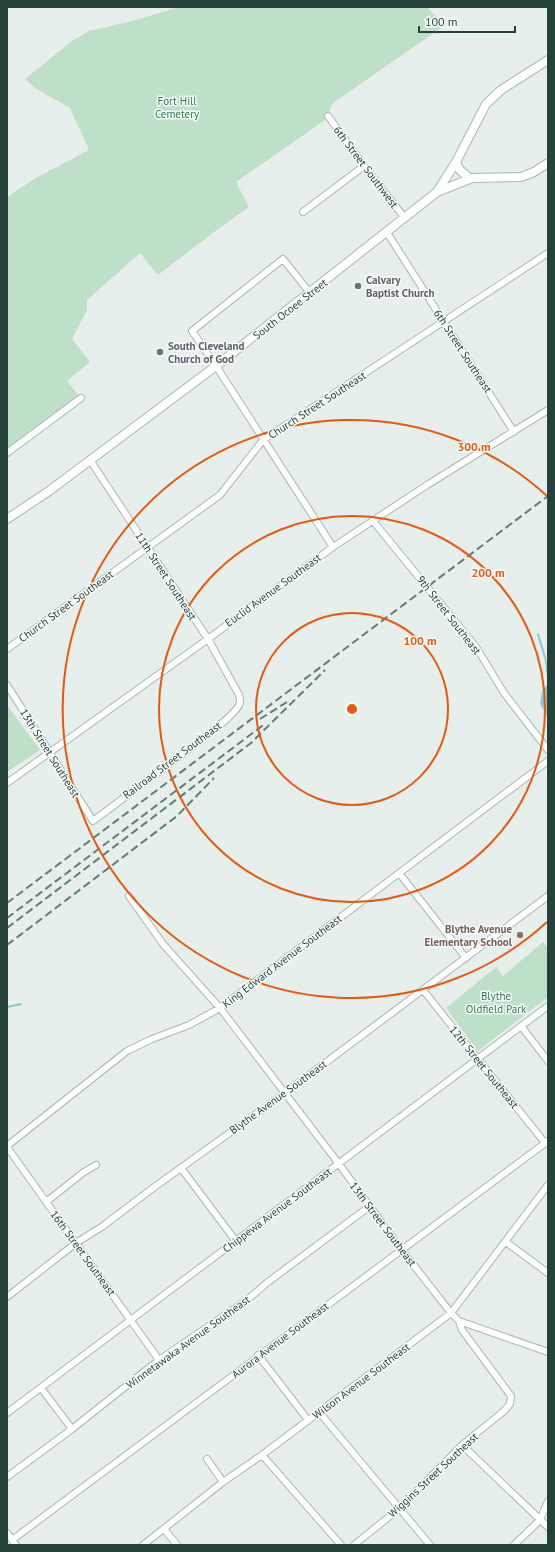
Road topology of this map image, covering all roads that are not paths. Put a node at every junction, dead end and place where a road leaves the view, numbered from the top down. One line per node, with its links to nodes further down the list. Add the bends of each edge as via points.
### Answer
1 (548, 60): 3 (street, via 501,90 486,104)
2 (328, 116): 5 (street, 6th Street Southwest)
3 (456, 162): 6 (street, via 459,169); 7 (street)
4 (548, 163): 6 (street, South Ocoee Street, via 534,172 521,176)
5 (364, 166): 8 (street); 9 (street, 6th Street Southwest)
6 (470, 179): 7 (street, South Ocoee Street)
7 (436, 192): 9 (street, South Ocoee Street)
8 (303, 212)
9 (404, 217): 10 (street, South Ocoee Street)
10 (386, 231): 12 (street, South Ocoee Street); 13 (street, 6th Street Southeast)
11 (548, 253): 13 (street, Church Street Southeast)
12 (310, 293): 14 (street, South Ocoee Street); 14 (street, via 283,259 192,331)
13 (444, 321): 17 (street, 6th Street Southeast); 18 (street, Church Street Southeast)
14 (216, 366): 18 (street); 20 (street, South Ocoee Street)
15 (81, 398): 19 (street)
16 (548, 410): 17 (street, Euclid Avenue Southeast)
17 (514, 432): 22 (street, Euclid Avenue Southeast)
18 (263, 440): 23 (street); 24 (street, Church Street Southeast, via 220,495)
19 (7, 453)
20 (90, 460): 21 (street, South Ocoee Street); 24 (street, 11th Street Southeast)
21 (7, 519)
22 (373, 521): 23 (street, Euclid Avenue Southeast); 29 (street, 9th Street Southeast, via 476,647 504,693)
23 (333, 547): 25 (street, Euclid Avenue Southeast)
24 (146, 548): 25 (street, 11th Street Southeast); 26 (street, Church Street Southeast)
25 (208, 639): 28 (street, 11th Street Southeast); 30 (street, Euclid Avenue Southeast)
26 (7, 649)
27 (7, 685): 30 (street, 13th Street Southeast)
28 (238, 693): 33 (street, Railroad Street Southeast, via 239,705 221,723)
29 (548, 750)
30 (49, 752): 32 (street, Euclid Avenue Southeast); 33 (street, 13th Street Southeast)
31 (548, 761): 34 (street, King Edward Avenue Southeast)
32 (7, 783)
33 (93, 821)
34 (399, 873): 37 (street); 40 (street, King Edward Avenue Southeast)
35 (129, 896): 40 (street, 13th Street Southeast, via 163,944)
36 (548, 896): 37 (street, Blythe Avenue Southeast)
37 (466, 958): 38 (street, Blythe Avenue Southeast)
38 (423, 990): 42 (street, 12th Street Southeast); 44 (street, Blythe Avenue Southeast)
39 (548, 1006): 41 (street, Chippewa Avenue Southeast)
40 (220, 1008): 44 (street, 13th Street Southeast); 46 (street, King Edward Avenue Southeast, via 189,1025 127,1051)
41 (521, 1026): 42 (street, Chippewa Avenue Southeast); 43 (street)
42 (477, 1059): 45 (street, 12th Street Southeast); 47 (street, Chippewa Avenue Southeast)
43 (548, 1061)
44 (285, 1093): 47 (street, 13th Street Southeast); 49 (street, Blythe Avenue Southeast)
45 (547, 1142): 56 (street, Aurora Avenue Southeast)
46 (7, 1147): 51 (street, 16th Street Southeast)
47 (339, 1164): 52 (street, 13th Street Southeast); 53 (street, Chippewa Avenue Southeast)
48 (96, 1165): 51 (street)
49 (181, 1168): 53 (street); 55 (street, Blythe Avenue Southeast)
50 (548, 1185): 54 (street, Wilson Avenue Southeast)
51 (46, 1202): 55 (street, 16th Street Southeast)
52 (370, 1206): 56 (street, 13th Street Southeast); 64 (street, Winnetawaka Avenue Southeast, via 247,1300)
53 (235, 1240): 60 (street, Chippewa Avenue Southeast)
54 (506, 1242): 57 (street); 59 (street, Wilson Avenue Southeast)
55 (76, 1243): 58 (street, Blythe Avenue Southeast); 60 (street, 16th Street Southeast)
56 (401, 1249): 59 (street, 13th Street Southeast); 63 (street, Aurora Avenue Southeast)
57 (548, 1273)
58 (7, 1297)
59 (451, 1313): 61 (street, 13th Street Southeast); 67 (street, Wilson Avenue Southeast)
60 (132, 1320): 64 (street, 16th Street Southeast); 65 (street, Chippewa Avenue Southeast)
61 (459, 1321): 62 (street); 66 (street, 13th Street Southeast, via 462,1330 511,1396)
62 (548, 1352)
63 (258, 1355): 69 (street); 82 (street, Aurora Avenue Southeast)
64 (159, 1360): 70 (street, Winnetawaka Avenue Southeast)
65 (41, 1388): 68 (street, Chippewa Avenue Southeast); 70 (street)
66 (510, 1404): 71 (street, Wiggins Street Southeast)
67 (319, 1412): 69 (street, Wilson Avenue Southeast); 77 (street)
68 (7, 1413)
69 (308, 1420): 72 (street, Wilson Avenue Southeast)
70 (72, 1429): 74 (street, Winnetawaka Avenue Southeast)
71 (462, 1445): 77 (street, Wiggins Street Southeast); 78 (street)
72 (262, 1455): 75 (street, Wilson Avenue Southeast); 85 (street)
73 (208, 1459): 75 (street)
74 (7, 1477)
75 (223, 1482): 80 (street, Wilson Avenue Southeast)
76 (548, 1500): 78 (street)
77 (400, 1508): 86 (street, Wiggins Street Southeast); 87 (street)
78 (540, 1520): 79 (street); 88 (street)
79 (548, 1527)
80 (164, 1529): 83 (street, Wilson Avenue Southeast); 84 (street)
81 (7, 1533): 82 (street)
82 (14, 1542)
83 (143, 1545)
84 (177, 1545)
85 (341, 1545)
86 (354, 1545)
87 (430, 1545)
88 (514, 1545)

